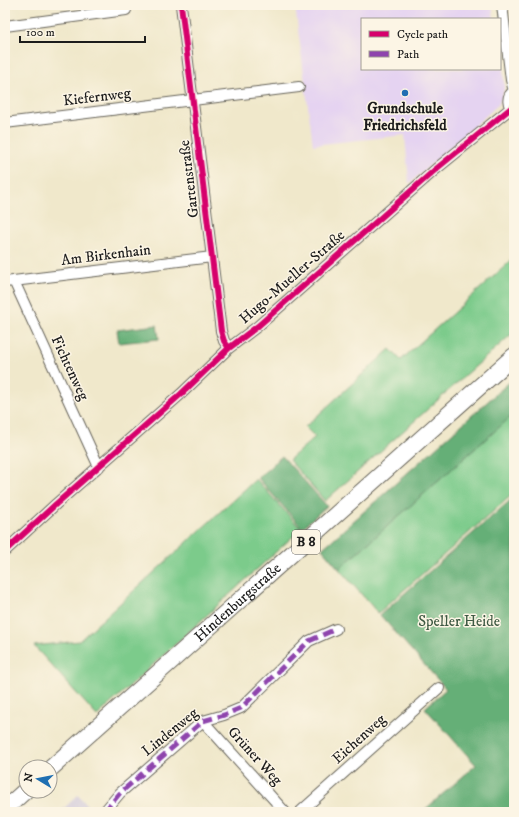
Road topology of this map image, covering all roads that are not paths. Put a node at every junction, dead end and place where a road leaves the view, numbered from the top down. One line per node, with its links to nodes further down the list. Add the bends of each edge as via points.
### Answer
1 (182, 5): 7 (street, Gartenstraße)
2 (502, 5): 6 (street)
3 (126, 10): 4 (street)
4 (5, 26)
5 (299, 87): 7 (street)
6 (514, 91): 8 (street, via 508,99)
7 (193, 100): 9 (street, Kiefernweg); 10 (street, Gartenstraße)
8 (513, 109): 12 (street, Hugo-Mueller-Straße, via 436,168 258,326)
9 (5, 123)
10 (212, 257): 11 (street, Am Birkenhain); 12 (street, Gartenstraße, via 221,331)
11 (10, 282): 14 (street, Fichtenweg)
12 (229, 348): 14 (street, Hugo-Mueller-Straße)
13 (514, 356): 19 (main road, Hindenburgstraße / B 8)
14 (99, 467): 15 (street, Hugo-Mueller-Straße)
15 (5, 551)
16 (336, 629): 18 (street, Lindenweg, via 309,641 241,708)
17 (439, 688): 22 (street, Eichenweg)
18 (203, 721): 20 (street, Lindenweg, via 120,793); 21 (street, Grüner Weg)
19 (58, 763)
20 (104, 812)
21 (285, 812)
22 (300, 812)

